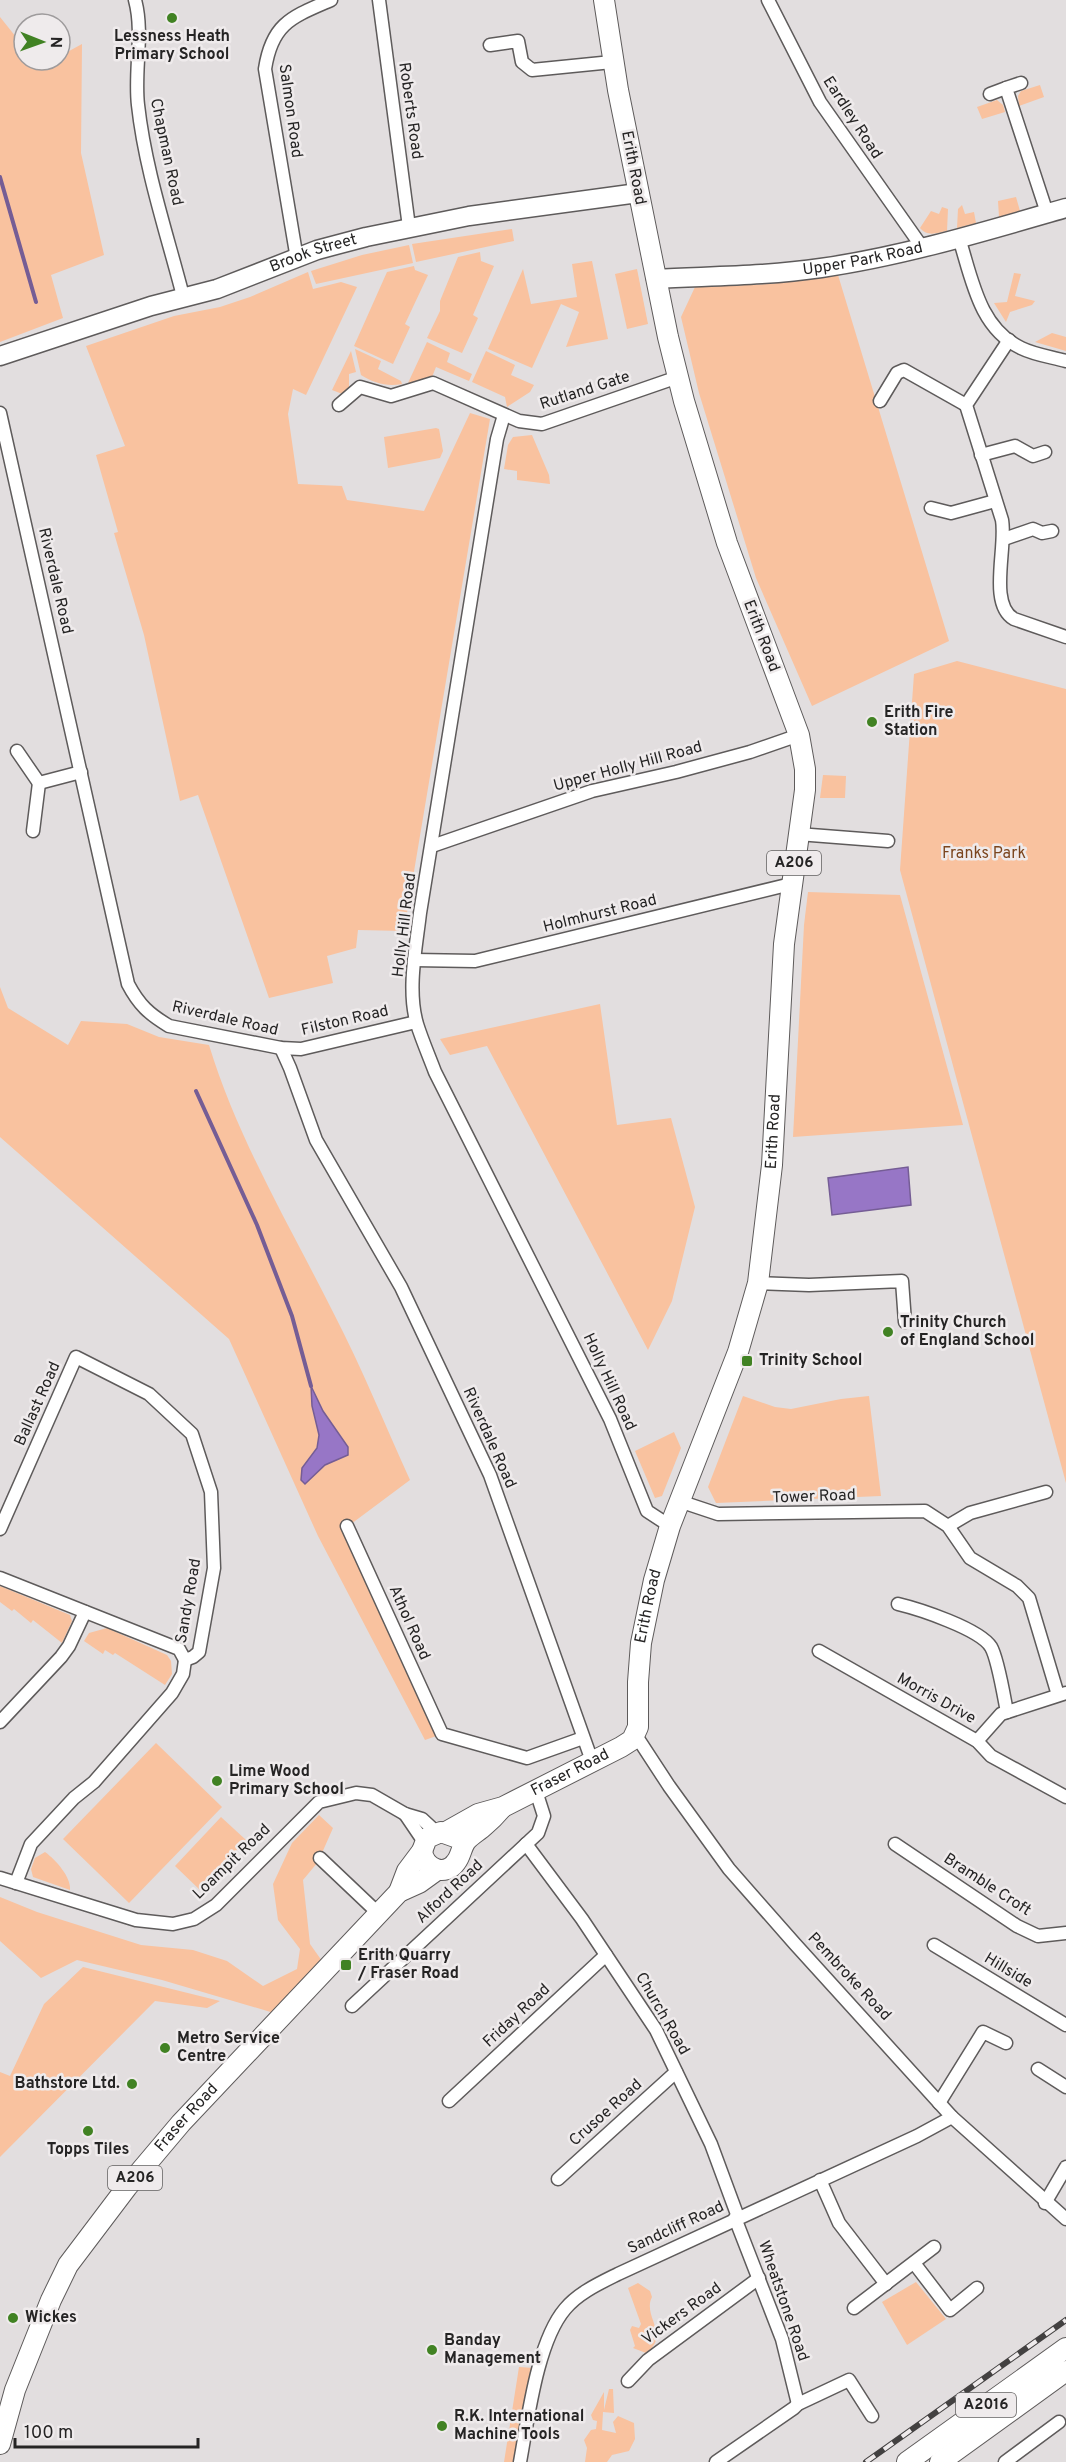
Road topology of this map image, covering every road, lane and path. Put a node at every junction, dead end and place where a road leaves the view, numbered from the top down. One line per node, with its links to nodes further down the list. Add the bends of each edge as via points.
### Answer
1 (331, 0): 17 (street, Salmon Road, via 284,23 272,42 265,69)
2 (379, 0): 14 (street, Roberts Road)
3 (604, 0): 7 (main road, Erith Road / A206)
4 (768, 0): 16 (street, Eardley Road, via 820,102)
5 (137, 6): 19 (street, Chapman Road, via 136,85 141,128)
6 (490, 45): 7 (street, via 518,41 522,62 532,70)
7 (612, 62): 11 (main road, Erith Road / A206)
8 (1022, 83): 9 (street)
9 (1006, 88): 10 (street); 13 (street)
10 (990, 94)
11 (638, 194): 14 (street, Brook Street); 18 (main road, Erith Road / A206)
12 (1066, 208): 13 (street, Upper Park Road)
13 (1047, 213): 15 (street, Upper Park Road)
14 (409, 227): 17 (street, Brook Street)
15 (959, 238): 16 (street, Upper Park Road); 20 (street, via 982,310 991,325)
16 (922, 247): 18 (street, Upper Park Road, via 772,274)
17 (297, 259): 19 (street, Brook Street, via 217,289)
18 (656, 279): 23 (main road, Erith Road / A206)
19 (183, 296): 21 (street, Brook Street)
20 (1009, 340): 22 (street, via 1025,350); 26 (street)
21 (0, 356)
22 (1066, 361)
23 (678, 377): 28 (street, Rutland Gate, via 550,423 532,424); 36 (main road, Erith Road / A206, via 727,543)
24 (880, 401): 26 (street, via 897,373 904,370)
25 (339, 405): 28 (street, Rutland Gate, via 360,387 391,396 433,384)
26 (966, 405): 30 (street)
27 (0, 413): 38 (street, Riverdale Road)
28 (504, 414): 43 (street, Holly Hill Road)
29 (1045, 452): 30 (street, via 1033,456 1014,446)
30 (981, 455): 31 (street)
31 (995, 501): 32 (street, via 951,513); 34 (street)
32 (931, 508)
33 (1052, 531): 34 (street, via 1041,533 1033,529)
34 (1004, 539): 35 (street, via 1000,593 1004,610 1014,619)
35 (1066, 637)
36 (799, 735): 41 (main road, Erith Road / A206, via 805,769); 43 (street, Upper Holly Hill Road, via 750,752 592,791)
37 (17, 751): 39 (street)
38 (81, 772): 39 (street); 47 (street, Riverdale Road, via 128,984 138,1002 169,1026)
39 (39, 783): 40 (street)
40 (33, 831)
41 (798, 834): 42 (street); 44 (main road, Erith Road / A206)
42 (888, 841)
43 (432, 846): 45 (street, Holly Hill Road)
44 (792, 884): 45 (street, Holmhurst Road, via 475,961); 48 (main road, Erith Road / A206, via 784,944 772,1165)
45 (414, 960): 46 (street, Holly Hill Road)
46 (416, 1022): 47 (street, Filston Road, via 301,1049); 54 (street, Holly Hill Road, via 435,1072 610,1419 647,1511)
47 (281, 1048): 66 (street, Riverdale Road, via 316,1140 400,1287 490,1475)
48 (758, 1282): 49 (street, via 791,1285 902,1281); 52 (main road, Erith Road / A206, via 738,1352)
49 (906, 1322)
50 (76, 1357): 56 (street, Ballast Road); 61 (street, Sandy Road, via 149,1394 192,1434 211,1492 214,1568 199,1652)
51 (1046, 1492): 55 (street, via 970,1513)
52 (679, 1501): 54 (main road, Erith Road / A206); 55 (street, Tower Road, via 718,1514 925,1511)
53 (347, 1526): 66 (street, Athol Road, via 442,1734 527,1758)
54 (670, 1526): 65 (main road, Erith Road / A206, via 641,1643)
55 (948, 1526): 62 (street, Tower Road, via 970,1558 1017,1586 1029,1598)
56 (0, 1530)
57 (0, 1578): 59 (street)
58 (898, 1604): 63 (street, via 924,1610 983,1638 992,1648)
59 (85, 1612): 61 (street, via 179,1649); 64 (street, via 61,1657)
60 (819, 1652): 67 (street, Morris Drive)
61 (185, 1660): 79 (street, Sandy Road, via 183,1674 172,1693 94,1782 31,1844)
62 (1062, 1694): 63 (street, Tower Road)
63 (1007, 1712): 67 (street, Tower Road)
64 (0, 1722)
65 (635, 1734): 68 (main road, Fraser Road / A206, via 621,1747); 92 (street, Pembroke Road, via 729,1869)
66 (583, 1738): 68 (street, Riverdale Road)
67 (977, 1741): 70 (street, Morris Drive, via 991,1756)
68 (592, 1761): 69 (main road, Fraser Road / A206)
69 (536, 1791): 71 (main road, Fraser Road / A206); 73 (street, Alford Road, via 544,1816 538,1833)
70 (1066, 1797)
71 (503, 1807): 72 (main road, Fraser Road / A206, via 478,1814); 75 (main road, Fraser Road / A206, via 467,1839)
72 (432, 1839): 75 (main road, via 454,1837); 77 (main road, via 428,1865); 79 (street, Loampit Road, via 422,1820 364,1794 319,1802 216,1905 194,1919 173,1924 136,1920); 80 (main road, Fraser Road / A206, via 407,1871)
73 (526, 1844): 84 (street, Church Road); 85 (street, Alford Road)
74 (895, 1844): 82 (street, Bramble Croft, via 1017,1926 1038,1936)
75 (461, 1850): 77 (main road, Fraser Road / A206, via 451,1867)
76 (320, 1858): 81 (street)
77 (437, 1870): 80 (main road, Fraser Road / A206)
78 (0, 1878): 79 (street, Loampit Road)
79 (16, 1883)
80 (399, 1892): 81 (main road, Fraser Road / A206)
81 (378, 1913): 112 (main road, Fraser Road / A206, via 181,2123 68,2265 15,2390)
82 (1066, 1933)
83 (934, 1945): 86 (street, Hillside)
84 (606, 1955): 89 (street, Church Road, via 656,2030); 91 (street, Friday Road)
85 (352, 2006)
86 (1066, 2025)
87 (1006, 2043): 92 (street, via 983,2032)
88 (1038, 2069): 90 (street)
89 (676, 2072): 95 (street, Crusoe Road); 98 (street, Church Road, via 711,2144)
90 (1066, 2087)
91 (450, 2101)
92 (939, 2103): 93 (street, Pembroke Road)
93 (952, 2117): 96 (street, Sandcliff Road); 97 (street, Pembroke Road)
94 (1066, 2167): 97 (street)
95 (558, 2179)
96 (820, 2180): 98 (street, Sandcliff Road); 103 (street, via 839,2223)
97 (1045, 2203): 99 (street, Pembroke Road)
98 (737, 2218): 102 (street, Wheatstone Road); 113 (street, Sandcliff Road, via 599,2284 564,2310 543,2355)
99 (1066, 2219)
100 (934, 2247): 101 (street)
101 (914, 2263): 103 (street); 104 (street, via 950,2310)
102 (759, 2278): 108 (street, Vickers Road, via 648,2360); 109 (street, Wheatstone Road, via 782,2339)
103 (886, 2284): 105 (street)
104 (977, 2288)
105 (854, 2308)
106 (1066, 2348): 115 (main road, A2016)
107 (1066, 2371): 116 (main road, A2016)
108 (628, 2381)
109 (798, 2404): 110 (street, via 849,2380); 114 (street)
110 (872, 2416)
111 (1059, 2422): 117 (street)
112 (0, 2444)
113 (520, 2462)
114 (716, 2462)
115 (907, 2462)
116 (940, 2462)
117 (1005, 2462)

